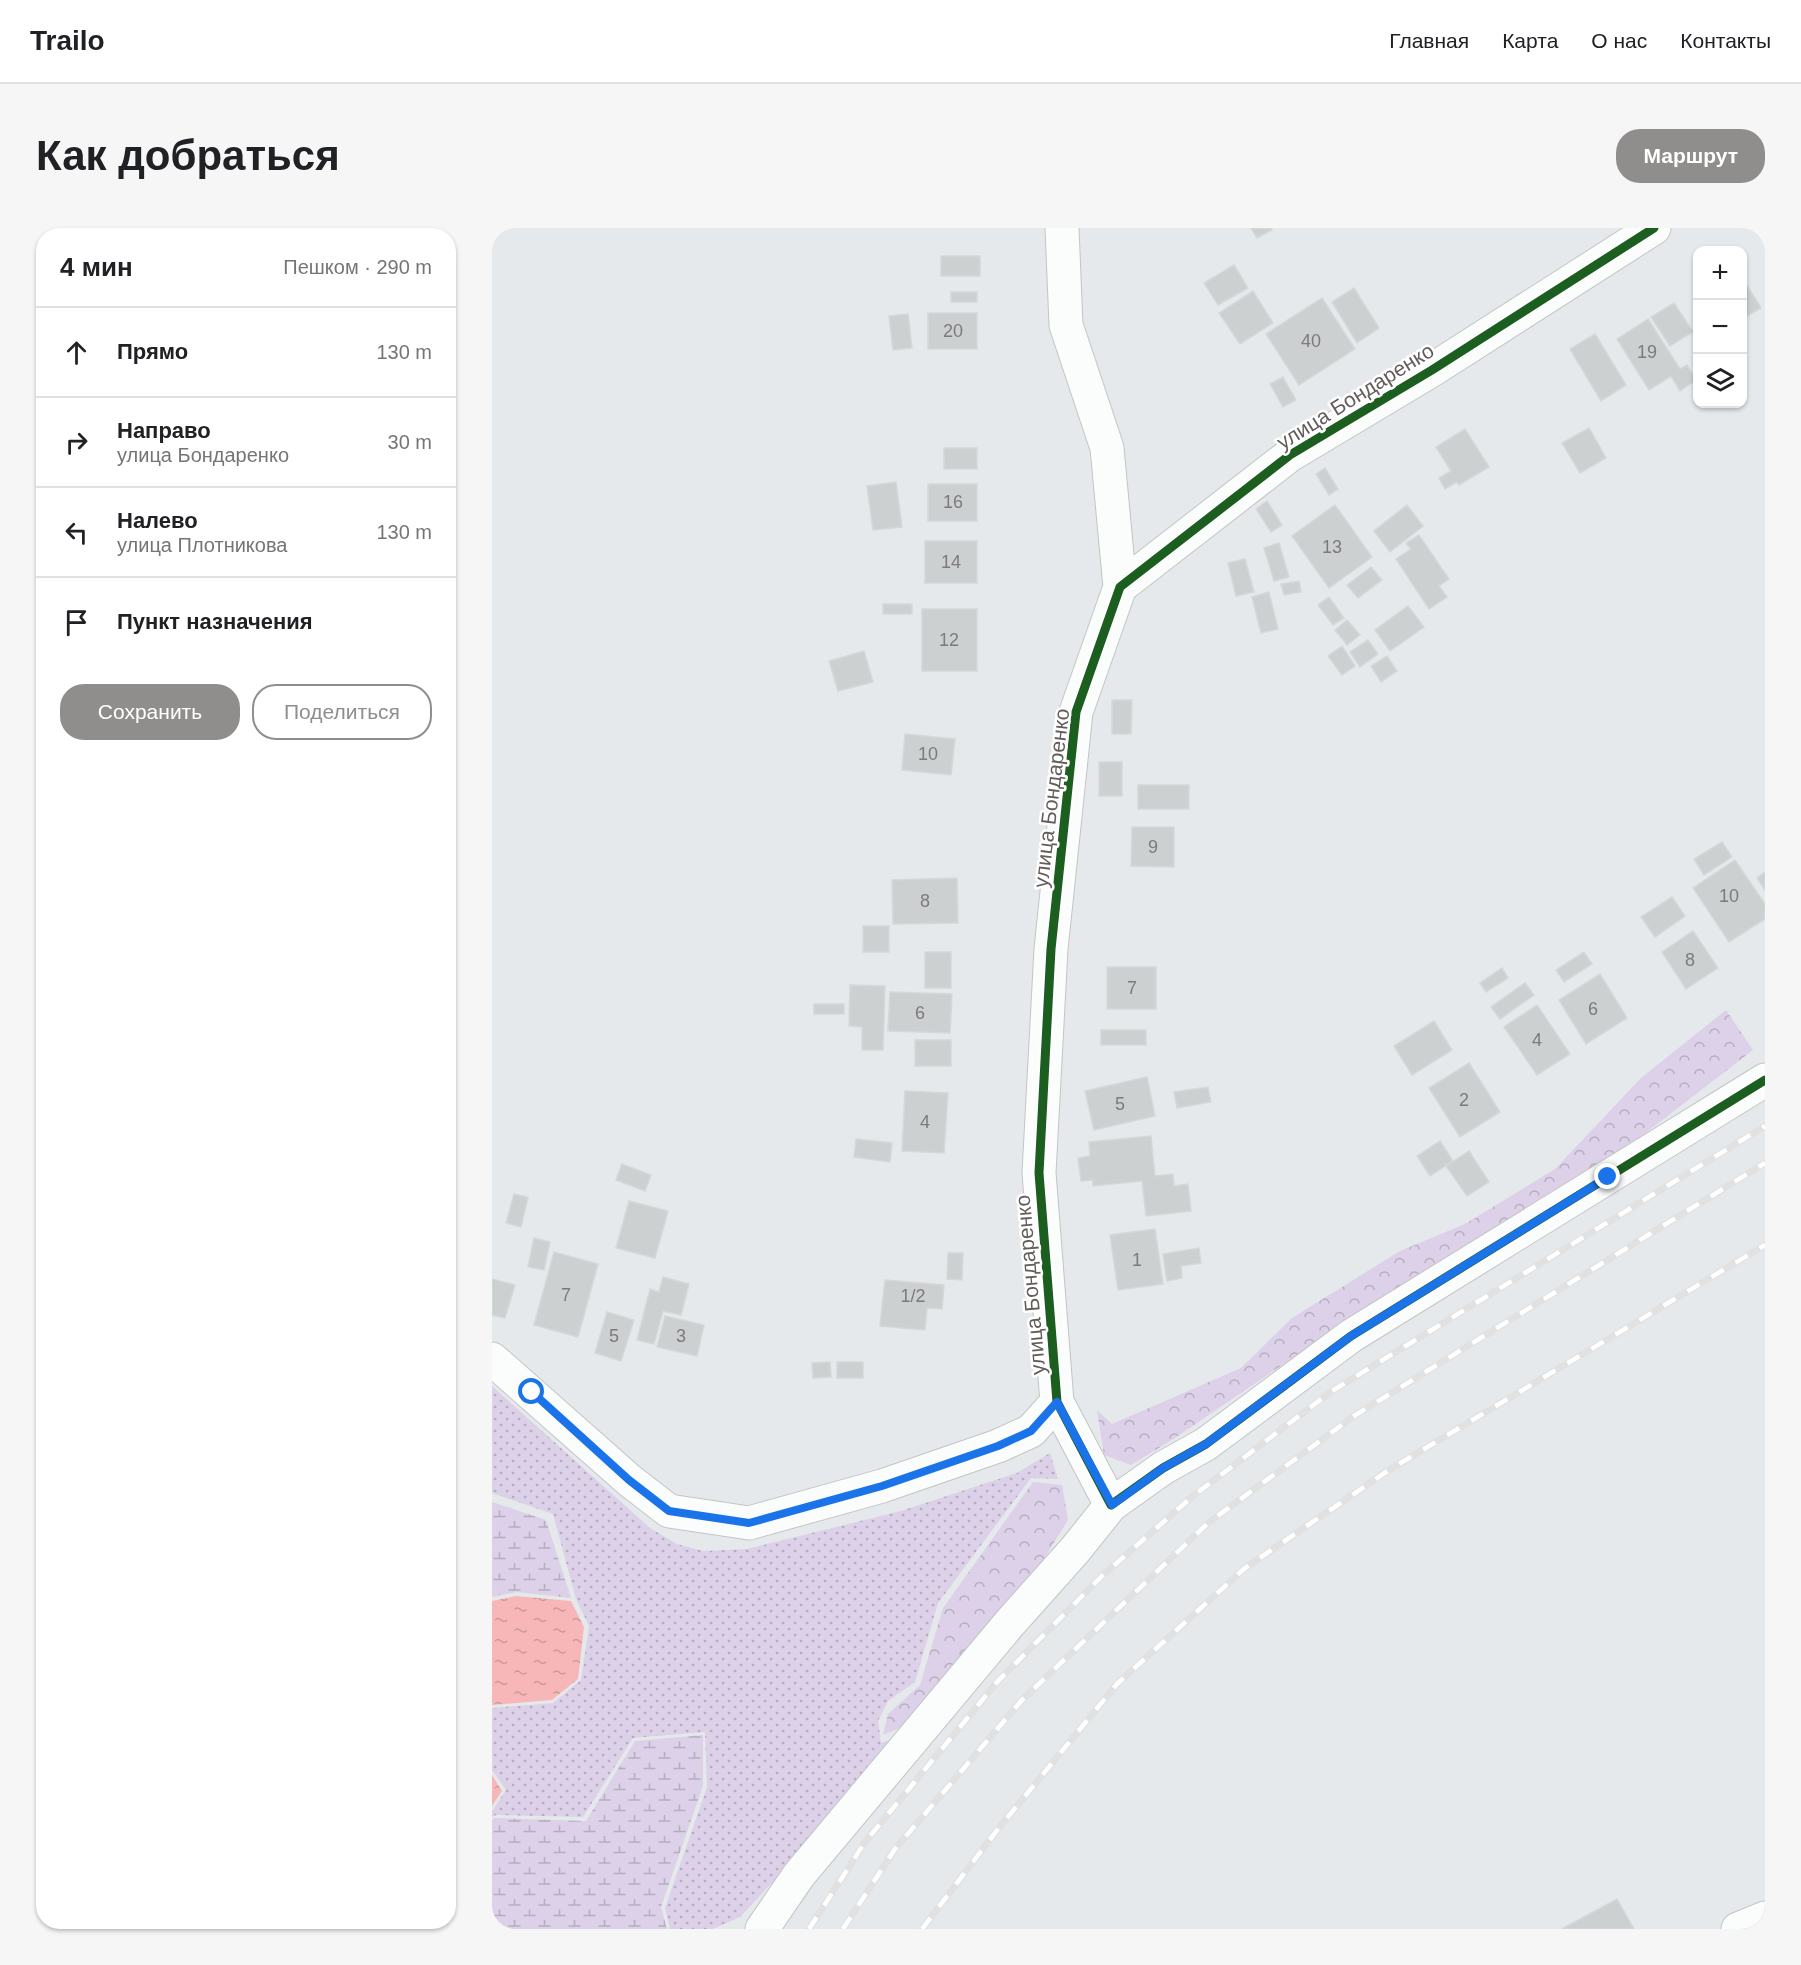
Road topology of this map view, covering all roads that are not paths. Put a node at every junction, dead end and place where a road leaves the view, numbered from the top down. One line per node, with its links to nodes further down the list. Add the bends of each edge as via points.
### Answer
1 (1062, 228): 3 (street, улица Бондаренко, via 1066,325 1107,448)
2 (1654, 228): 3 (street, улица Бондаренко, via 1432,370 1290,454)
3 (1120, 586): 6 (street, улица Бондаренко, via 1076,712 1051,949 1039,1173)
4 (1765, 1080): 7 (street, via 1351,1336 1206,1444 1163,1468)
5 (492, 1359): 6 (street, via 669,1511 749,1523 882,1486 998,1446 1031,1431)
6 (1057, 1402): 7 (street, улица Бондаренко)
7 (1112, 1505): 9 (street, via 799,1875)
8 (1765, 1918): 10 (street)
9 (762, 1929)
10 (1738, 1929)

